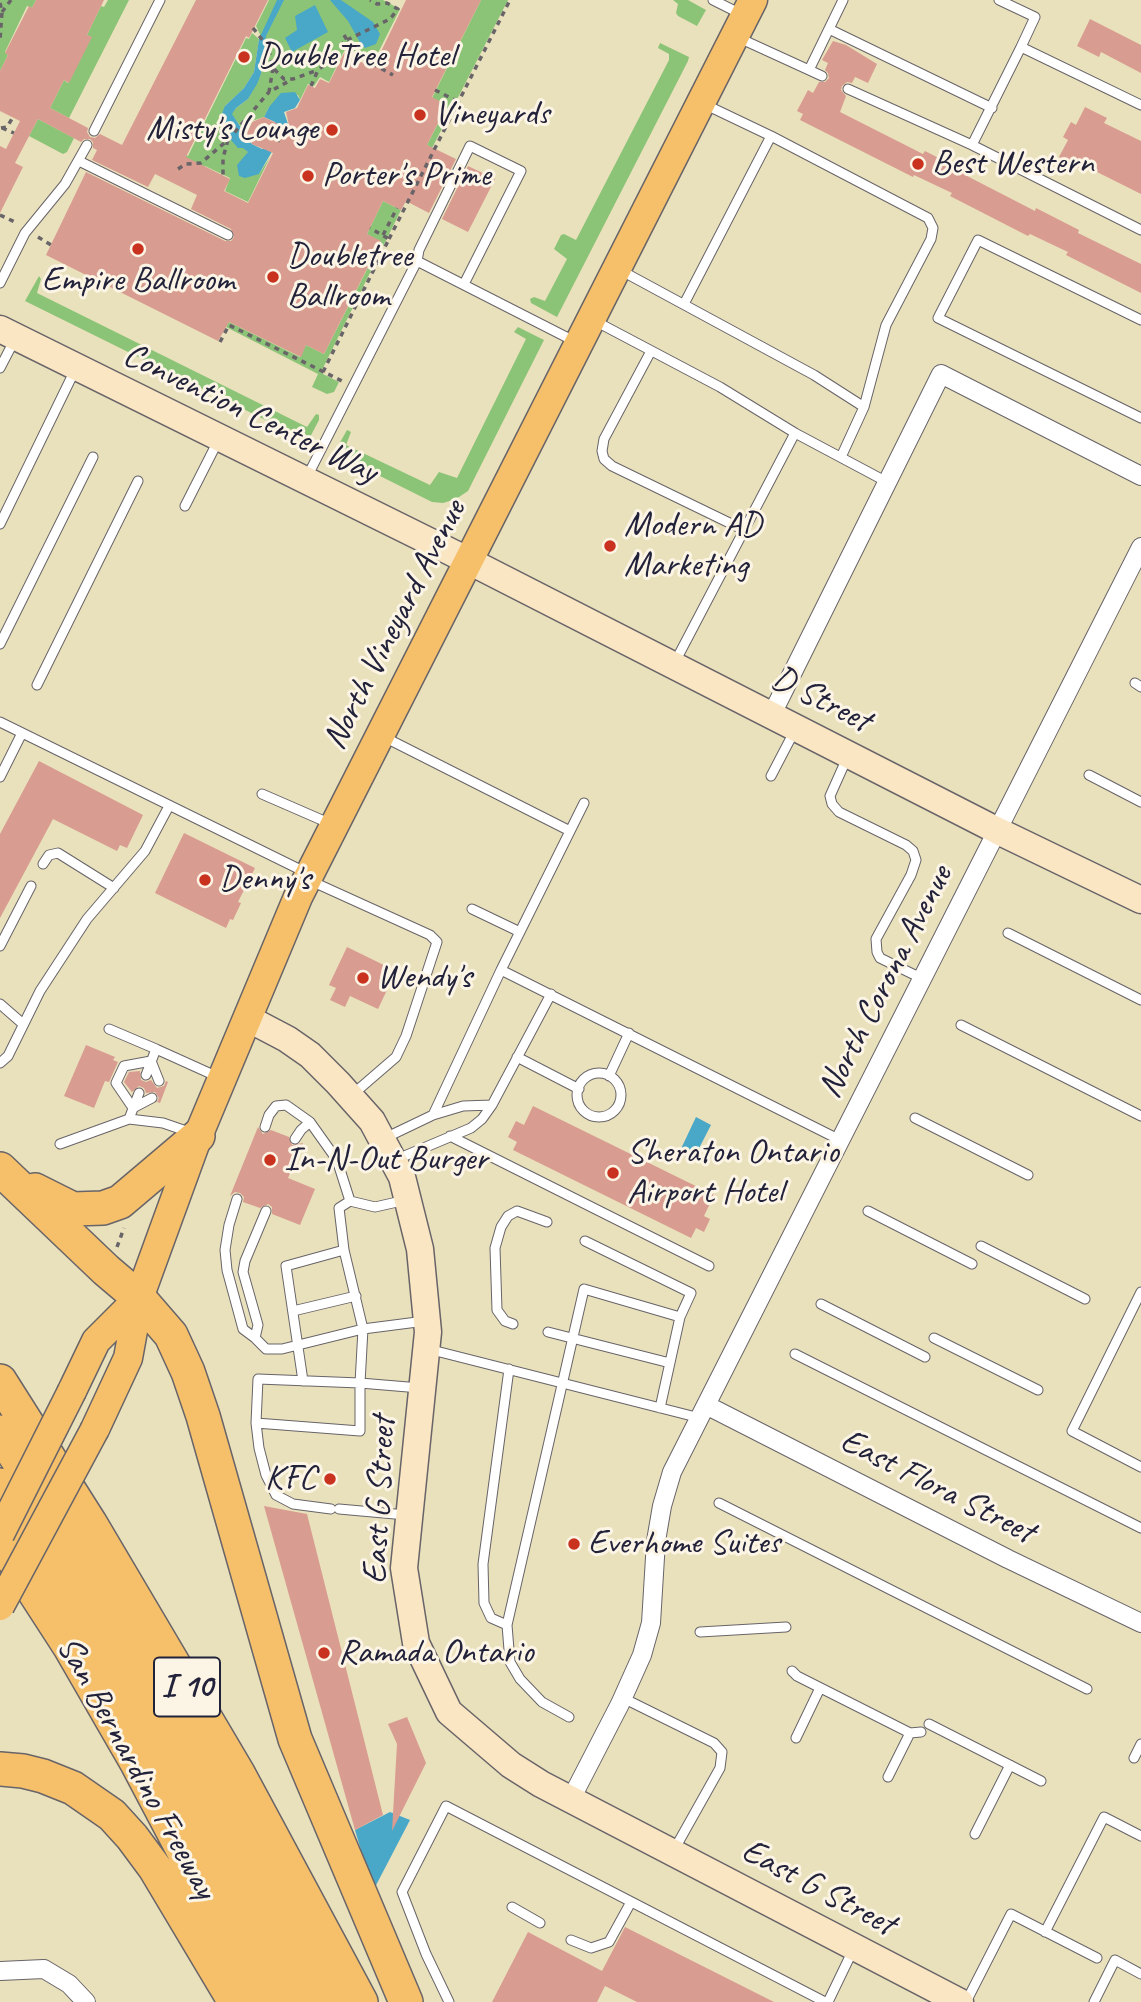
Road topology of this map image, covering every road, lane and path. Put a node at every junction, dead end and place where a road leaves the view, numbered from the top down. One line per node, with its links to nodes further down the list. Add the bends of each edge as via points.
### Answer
1 (11, 0): 9 (path)
2 (160, 0): 36 (lane)
3 (370, 0): 15 (path, via 398,9 395,15)
4 (510, 0): 30 (path)
5 (713, 0): 10 (lane)
6 (843, 0): 11 (lane)
7 (999, 0): 19 (lane, via 1035,17)
8 (0, 3): 9 (path)
9 (1, 13): 14 (path)
10 (744, 17): 22 (lane); 31 (main road, North Vineyard Avenue)
11 (829, 29): 22 (lane); 33 (lane)
12 (255, 30): 17 (path)
13 (344, 35): 15 (path)
14 (0, 40)
15 (347, 40): 18 (path)
16 (274, 44): 17 (path)
17 (268, 47): 20 (path)
18 (342, 47): 21 (path); 23 (path)
19 (1021, 47): 32 (lane); 33 (lane)
20 (273, 68): 25 (path, via 284,79); 29 (path)
21 (318, 69): 25 (path); 26 (path)
22 (810, 69): 24 (lane)
23 (393, 75)
24 (822, 76)
25 (293, 79): 29 (path)
26 (311, 86)
27 (849, 89): 41 (lane)
28 (435, 90): 30 (path)
29 (269, 92): 39 (path)
30 (459, 102): 50 (path)
31 (701, 103): 38 (lane); 52 (main road, North Vineyard Avenue)
32 (1141, 105)
33 (992, 108): 41 (lane)
34 (13, 117): 35 (path, via 7,127)
35 (1, 127): 37 (path)
36 (94, 131)
37 (14, 132)
38 (771, 136): 55 (lane); 65 (lane, via 928,218 933,228 886,325)
39 (228, 140): 43 (path, via 201,163); 44 (path)
40 (87, 145): 42 (lane)
41 (972, 145): 47 (lane)
42 (79, 161): 48 (lane); 53 (lane, via 25,233)
43 (178, 169)
44 (223, 175)
45 (397, 208): 49 (path)
46 (370, 228): 49 (path)
47 (1141, 230)
48 (228, 235)
49 (383, 235): 50 (path)
50 (389, 239): 63 (path)
51 (417, 261): 54 (lane); 54 (lane, via 470,146 521,171); 64 (lane)
52 (617, 268): 55 (lane); 57 (main road, North Vineyard Avenue)
53 (0, 283)
54 (464, 284): 57 (lane)
55 (684, 304): 65 (lane)
56 (1141, 320): 66 (lane, via 978,240 938,318)
57 (585, 331): 60 (lane); 79 (main road, North Vineyard Avenue)
58 (8, 333): 61 (street, Convention Center Way); 62 (lane)
59 (220, 342): 63 (path, via 229,325)
60 (651, 351): 67 (lane); 77 (lane, via 604,439 604,460)
61 (76, 367): 68 (street, Convention Center Way); 76 (lane)
62 (0, 368)
63 (323, 372): 64 (path)
64 (353, 387): 72 (lane)
65 (864, 407): 70 (lane)
66 (1141, 418)
67 (795, 433): 70 (lane); 77 (lane)
68 (219, 438): 72 (street, Convention Center Way); 75 (lane)
69 (93, 457): 80 (lane)
70 (841, 457): 74 (lane)
71 (1141, 475): 74 (street, via 941,374)
72 (306, 480): 79 (street, Convention Center Way)
73 (138, 481): 82 (lane)
74 (887, 482): 83 (street)
75 (185, 506)
76 (0, 524)
77 (744, 530): 81 (lane)
78 (1141, 547): 98 (street, North Corona Avenue)
79 (469, 561): 81 (street, D Street); 87 (main road, North Vineyard Avenue)
80 (0, 645)
81 (674, 664): 83 (street, D Street)
82 (37, 685)
83 (772, 714): 85 (street, D Street)
84 (0, 722): 86 (lane)
85 (797, 726): 88 (street, D Street); 90 (lane)
86 (22, 733): 91 (lane); 95 (lane)
87 (381, 735): 96 (main road, North Vineyard Avenue); 97 (lane)
88 (849, 754): 98 (street, D Street); 109 (lane, via 830,796 832,804 839,812 906,845 916,860 875,945 880,958)
89 (1089, 775): 93 (lane)
90 (772, 776)
91 (0, 777)
92 (262, 794): 96 (lane)
93 (1141, 802)
94 (584, 803): 97 (lane)
95 (169, 806): 100 (lane); 102 (lane, via 145,851)
96 (334, 826): 100 (main road, North Vineyard Avenue)
97 (570, 831): 105 (lane)
98 (998, 831): 103 (street, D Street); 109 (street, North Corona Avenue)
99 (43, 864): 102 (lane, via 48,855 58,853)
100 (309, 877): 113 (main road, North Vineyard Avenue); 128 (lane, via 437,942 396,1057)
101 (31, 886): 107 (lane)
102 (114, 888): 114 (lane, via 83,925)
103 (1141, 900)
104 (472, 909): 105 (lane)
105 (520, 932): 108 (lane)
106 (1008, 933): 111 (lane)
107 (0, 946)
108 (501, 970): 110 (lane); 132 (lane)
109 (923, 979): 141 (street, North Corona Avenue)
110 (551, 994): 117 (lane); 119 (lane)
111 (1141, 1000)
112 (0, 1004): 114 (lane)
113 (247, 1018): 124 (main road, North Vineyard Avenue); 128 (street, East G Street, via 310,1055)
114 (23, 1024): 121 (lane)
115 (961, 1025): 133 (lane)
116 (109, 1029): 118 (lane)
117 (629, 1033): 123 (lane); 141 (lane)
118 (156, 1049): 120 (lane); 124 (lane)
119 (517, 1057): 126 (lane); 130 (lane)
120 (151, 1061): 122 (lane); 125 (lane); 131 (lane, via 124,1066 116,1083)
121 (0, 1063)
122 (146, 1075)
123 (609, 1076): 126 (lane, via 594,1074); 126 (lane, via 621,1093 618,1107 607,1116 593,1116 582,1109)
124 (223, 1079): 138 (main road, North Vineyard Avenue)
125 (159, 1081)
126 (579, 1089)
127 (139, 1093): 131 (lane)
128 (350, 1096): 143 (street, East G Street, via 372,1121)
129 (152, 1098): 131 (lane)
130 (492, 1105): 132 (lane, via 463,1106); 139 (lane, via 471,1128)
131 (133, 1108): 135 (lane)
132 (433, 1115): 143 (lane)
133 (1141, 1115)
134 (915, 1118): 145 (lane)
135 (129, 1119): 138 (lane, via 163,1123); 142 (lane)
136 (310, 1122): 137 (lane, via 286,1105 276,1107); 140 (lane); 148 (lane, via 337,1160)
137 (265, 1127)
138 (198, 1136): 144 (highway, via 124,1199 103,1208 61,1205); 161 (main road, North Vineyard Avenue)
139 (450, 1136): 143 (lane); 158 (lane)
140 (295, 1139)
141 (840, 1140): 186 (street, North Corona Avenue)
142 (60, 1144)
143 (387, 1150): 147 (street, East G Street, via 402,1177)
144 (0, 1168): 161 (highway)
145 (1028, 1175)
146 (237, 1199): 170 (lane, via 225,1250 227,1270 243,1329)
147 (407, 1200): 148 (lane, via 375,1208); 166 (street, East G Street, via 420,1249)
148 (350, 1201): 156 (lane, via 338,1208)
149 (266, 1211): 170 (lane, via 243,1272 258,1325)
150 (868, 1211): 157 (lane)
151 (126, 1222): 155 (path)
152 (547, 1222): 167 (lane, via 517,1211 501,1227 495,1248 497,1310)
153 (585, 1241): 165 (lane, via 691,1293)
154 (981, 1246): 162 (lane)
155 (116, 1247)
156 (344, 1250): 160 (lane); 164 (lane, via 286,1266)
157 (972, 1264)
158 (709, 1266)
159 (1141, 1292): 189 (lane, via 1072,1431)
160 (356, 1296): 164 (lane); 168 (lane)
161 (139, 1298): 194 (main road, North Vineyard Avenue, bridge, via 96,1341); 197 (main road, North Vineyard Avenue, bridge, via 128,1358); 236 (highway, via 171,1335 188,1372 295,1740)
162 (1085, 1299)
163 (821, 1304): 176 (lane)
164 (293, 1311): 173 (lane)
165 (680, 1317): 172 (lane, via 584,1289); 177 (lane)
166 (427, 1321): 168 (lane); 174 (street, East G Street)
167 (513, 1324)
168 (363, 1329): 173 (lane); 181 (lane)
169 (548, 1332): 172 (lane)
170 (255, 1338): 173 (lane, via 274,1350)
171 (934, 1338): 184 (lane)
172 (572, 1339): 177 (lane); 182 (lane)
173 (299, 1343): 180 (lane)
174 (426, 1349): 178 (lane); 183 (street, East G Street)
175 (795, 1354): 193 (lane)
176 (925, 1357)
177 (670, 1363): 185 (lane)
178 (509, 1369): 182 (lane); 199 (lane, via 483,1564 484,1603 491,1618)
179 (0, 1381): 235 (highway, I 10, via 239,1775)
180 (303, 1381): 181 (lane); 187 (lane, via 258,1379)
181 (360, 1383): 183 (lane); 187 (lane, via 360,1431)
182 (562, 1383): 185 (lane); 199 (lane)
183 (422, 1388): 192 (street, East G Street)
184 (1038, 1390)
185 (660, 1408): 186 (lane)
186 (703, 1411): 198 (street, East Flora Street); 205 (street, North Corona Avenue, via 672,1472 662,1506 651,1623)
187 (256, 1423): 192 (lane, via 258,1448 276,1495 293,1504)
188 (0, 1432): 234 (highway, via 118,1618)
189 (1141, 1466)
190 (0, 1485): 233 (highway, via 175,1772)
191 (719, 1503): 204 (lane)
192 (409, 1516): 217 (street, East G Street, via 404,1568 416,1643 449,1712 511,1765)
193 (1141, 1528)
194 (0, 1537): 196 (highway, San Bernardino Freeway / I 10)
195 (0, 1551): 196 (highway)
196 (36, 1594): 232 (highway, San Bernardino Freeway / I 10, via 137,1763)
197 (0, 1606)
198 (1141, 1623)
199 (507, 1625): 206 (lane, via 510,1662 520,1679 542,1702)
200 (786, 1627): 201 (lane)
201 (700, 1632)
202 (792, 1671): 203 (lane)
203 (820, 1688): 209 (lane); 210 (lane)
204 (1087, 1689)
205 (623, 1698): 217 (street, North Corona Avenue); 220 (lane, via 714,1743 722,1752 720,1768)
206 (569, 1717)
207 (929, 1724): 213 (lane)
208 (921, 1732): 209 (lane)
209 (910, 1733): 215 (lane)
210 (796, 1738)
211 (1141, 1744): 212 (lane)
212 (1135, 1758)
213 (1010, 1765): 216 (lane); 218 (lane)
214 (0, 1769): 231 (highway, via 43,1776 73,1788 112,1815 155,1868)
215 (888, 1777)
216 (1041, 1781)
217 (571, 1799): 220 (street, East G Street)
218 (975, 1834)
219 (1141, 1836): 224 (lane, via 1104,1817)
220 (673, 1852): 226 (street, East G Street)
221 (631, 1902): 225 (lane, via 609,1942 591,1948); 237 (lane, via 446,1806 402,1892); 238 (lane)
222 (512, 1907): 223 (lane)
223 (540, 1923)
224 (1045, 1932): 227 (lane); 240 (lane, via 1011,1914)
225 (571, 1940)
226 (855, 1947): 238 (lane); 239 (street, East G Street)
227 (1097, 1958)
228 (0, 1971): 230 (street, via 44,1969 69,1984)
229 (1141, 1973): 241 (lane, via 1115,1960)
230 (86, 2002)
231 (235, 2002)
232 (263, 2002)
233 (298, 2002)
234 (328, 2002)
235 (361, 2002)
236 (407, 2002)
237 (449, 2002)
238 (826, 2002)
239 (960, 2002)
240 (966, 2002)
241 (1094, 2002)

